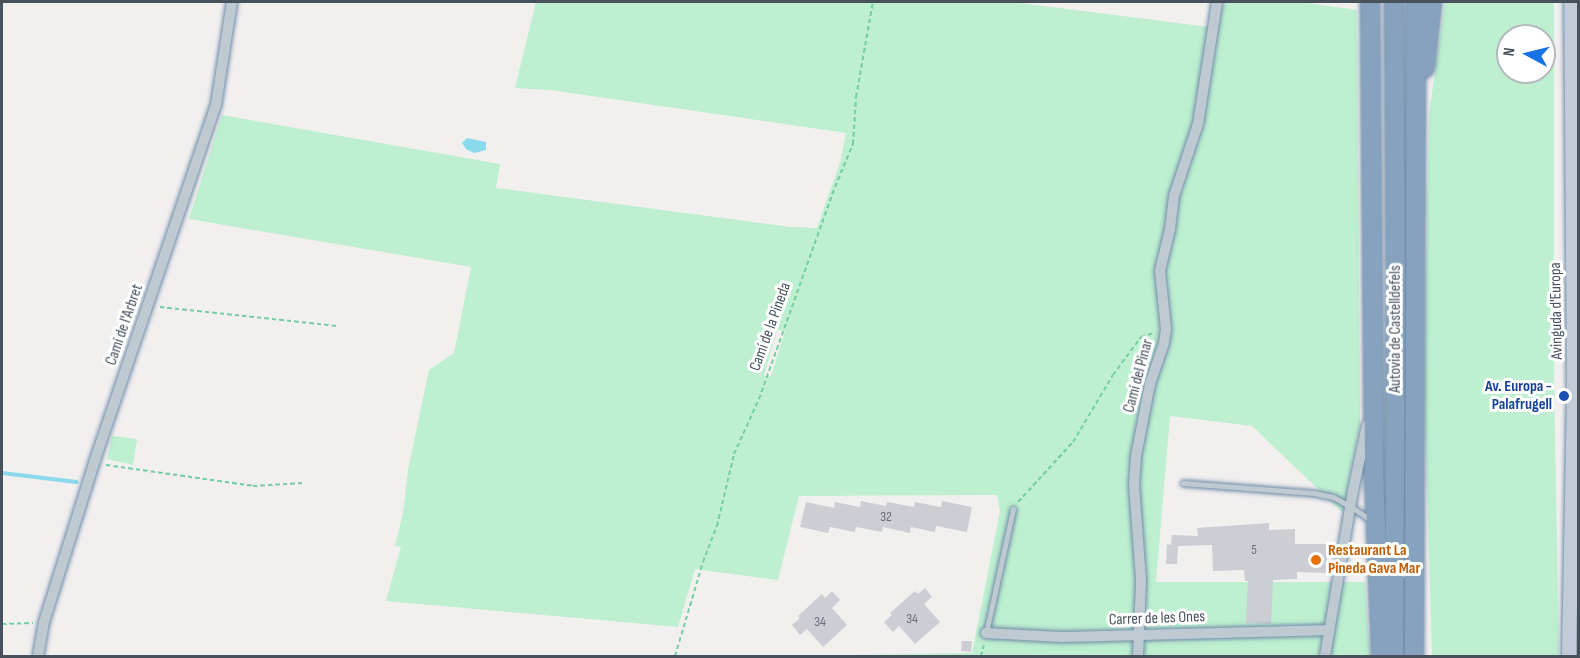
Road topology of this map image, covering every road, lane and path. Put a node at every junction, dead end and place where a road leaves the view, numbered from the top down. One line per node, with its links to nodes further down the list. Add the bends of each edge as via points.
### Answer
1 (232, 2): 10 (street, Camí de l'Arbret, via 216,105)
2 (873, 2): 27 (path, Camí de la Pineda, via 856,97 853,144 759,399 734,454 717,526)
3 (1216, 2): 12 (street, Camí del Pinar, via 1200,112 1173,196 1160,271)
4 (1370, 2): 14 (highway)
5 (1394, 2): 31 (highway, Autovia de Castelldefels)
6 (1416, 2): 9 (highway, Autovia de Castelldefels)
7 (1432, 2): 9 (highway)
8 (1570, 2): 13 (street, Avinguda d'Europa)
9 (1414, 145): 32 (highway, Autovia de Castelldefels)
10 (149, 302): 11 (path, via 165,309); 15 (street, Camí de l'Arbret)
11 (337, 326)
12 (1166, 329): 19 (path, via 1141,337 1073,442); 25 (street, Camí del Pinar, via 1136,456)
13 (1576, 392): 33 (street, Avinguda d'Europa)
14 (1373, 401): 18 (street); 20 (highway)
15 (95, 460): 16 (path, via 110,467 253,486); 21 (street, Camí de l'Arbret)
16 (303, 483)
17 (1183, 483): 18 (lane, via 1314,493)
18 (1350, 506): 20 (lane); 23 (street)
19 (1012, 509): 24 (lane)
20 (1376, 524): 30 (highway)
21 (44, 622): 22 (path); 26 (street, Camí de l'Arbret)
22 (2, 624)
23 (1328, 630): 25 (street, Carrer de les Ones); 29 (street)
24 (986, 633): 25 (street, Carrer de les Ones, via 1061,637)
25 (1140, 635): 28 (street, Camí del Pinar)
26 (38, 657)
27 (675, 657)
28 (1138, 657)
29 (1325, 657)
30 (1381, 657)
31 (1394, 657)
32 (1414, 657)
33 (1569, 657)

